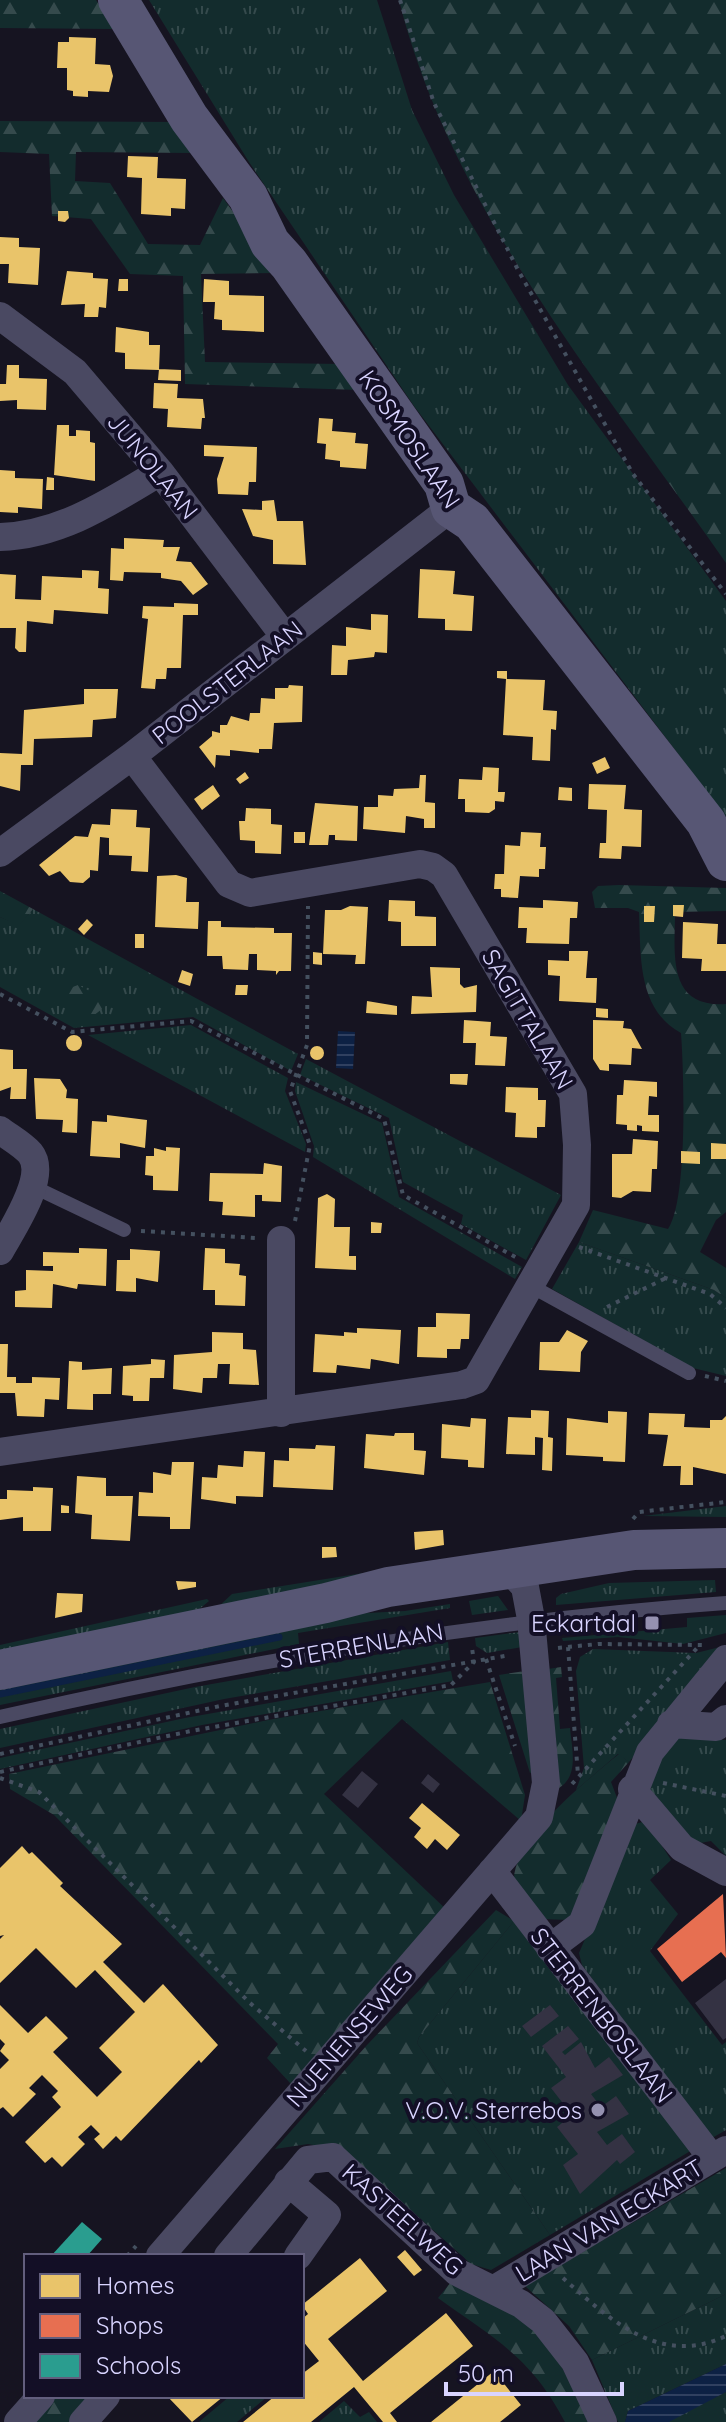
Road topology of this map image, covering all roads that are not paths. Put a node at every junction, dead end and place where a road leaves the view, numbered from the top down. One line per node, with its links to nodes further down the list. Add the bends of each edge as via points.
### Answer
1 (118, 0): 4 (street, KOSMOSLAAN, via 189,118 248,197 270,243 444,484)
2 (0, 316): 3 (street, JUNOLAAN, via 75,372)
3 (160, 472): 5 (street, via 88,516 23,536); 6 (street, JUNOLAAN)
4 (451, 508): 6 (street, POOLSTERLAAN); 9 (street, KOSMOSLAAN, via 472,522 706,822)
5 (0, 537)
6 (285, 637): 7 (street, POOLSTERLAAN)
7 (132, 756): 8 (street, POOLSTERLAAN); 15 (street, SAGITTALAAN, via 229,884 250,893 420,864 444,875 573,1094 576,1205)
8 (0, 853)
9 (726, 861)
10 (0, 1130): 11 (street, via 31,1155 37,1170)
11 (34, 1187): 12 (lane); 14 (street)
12 (124, 1230)
13 (281, 1240): 17 (street)
14 (0, 1251)
15 (536, 1279): 16 (lane, via 587,1317); 17 (street, SAGITTALAAN, via 476,1380)
16 (689, 1373)
17 (281, 1413): 18 (street, SAGITTALAAN)
18 (0, 1452)
19 (726, 1548): 21 (street, STERRENLAAN, via 634,1550)
20 (726, 1571): 21 (street, STERRENLAAN, via 629,1575)
21 (522, 1591): 22 (lane, STERRENLAAN); 24 (street, STERRENLAAN, via 385,1607 326,1603); 25 (lane, STERRENLAAN, via 209,1672); 29 (street, NUENENSEWEG, via 546,1783 539,1817)
22 (726, 1603)
23 (726, 1659): 27 (street)
24 (0, 1670)
25 (0, 1717)
26 (726, 1719): 27 (street, via 716,1727)
27 (671, 1724): 28 (street)
28 (635, 1783): 30 (street, via 682,1848); 31 (street, via 582,1924)
29 (492, 1871): 31 (street, STERRENBOSLAAN); 34 (street, NUENENSEWEG)
30 (726, 1872)
31 (550, 1948): 32 (street, STERRENBOSLAAN)
32 (719, 2154): 37 (street, LAAN VAN ECKART)
33 (288, 2182): 35 (street, KASTEELWEG); 36 (street, via 327,2215); 37 (street, KASTEELWEG, via 308,2160 333,2157 457,2272)
34 (162, 2254)
35 (230, 2254)
36 (299, 2254)
37 (493, 2290): 42 (street, KASTEELWEG, via 543,2321 575,2362)
38 (39, 2398): 40 (street)
39 (104, 2398): 41 (street)
40 (18, 2422)
41 (83, 2422)
42 (603, 2422)

